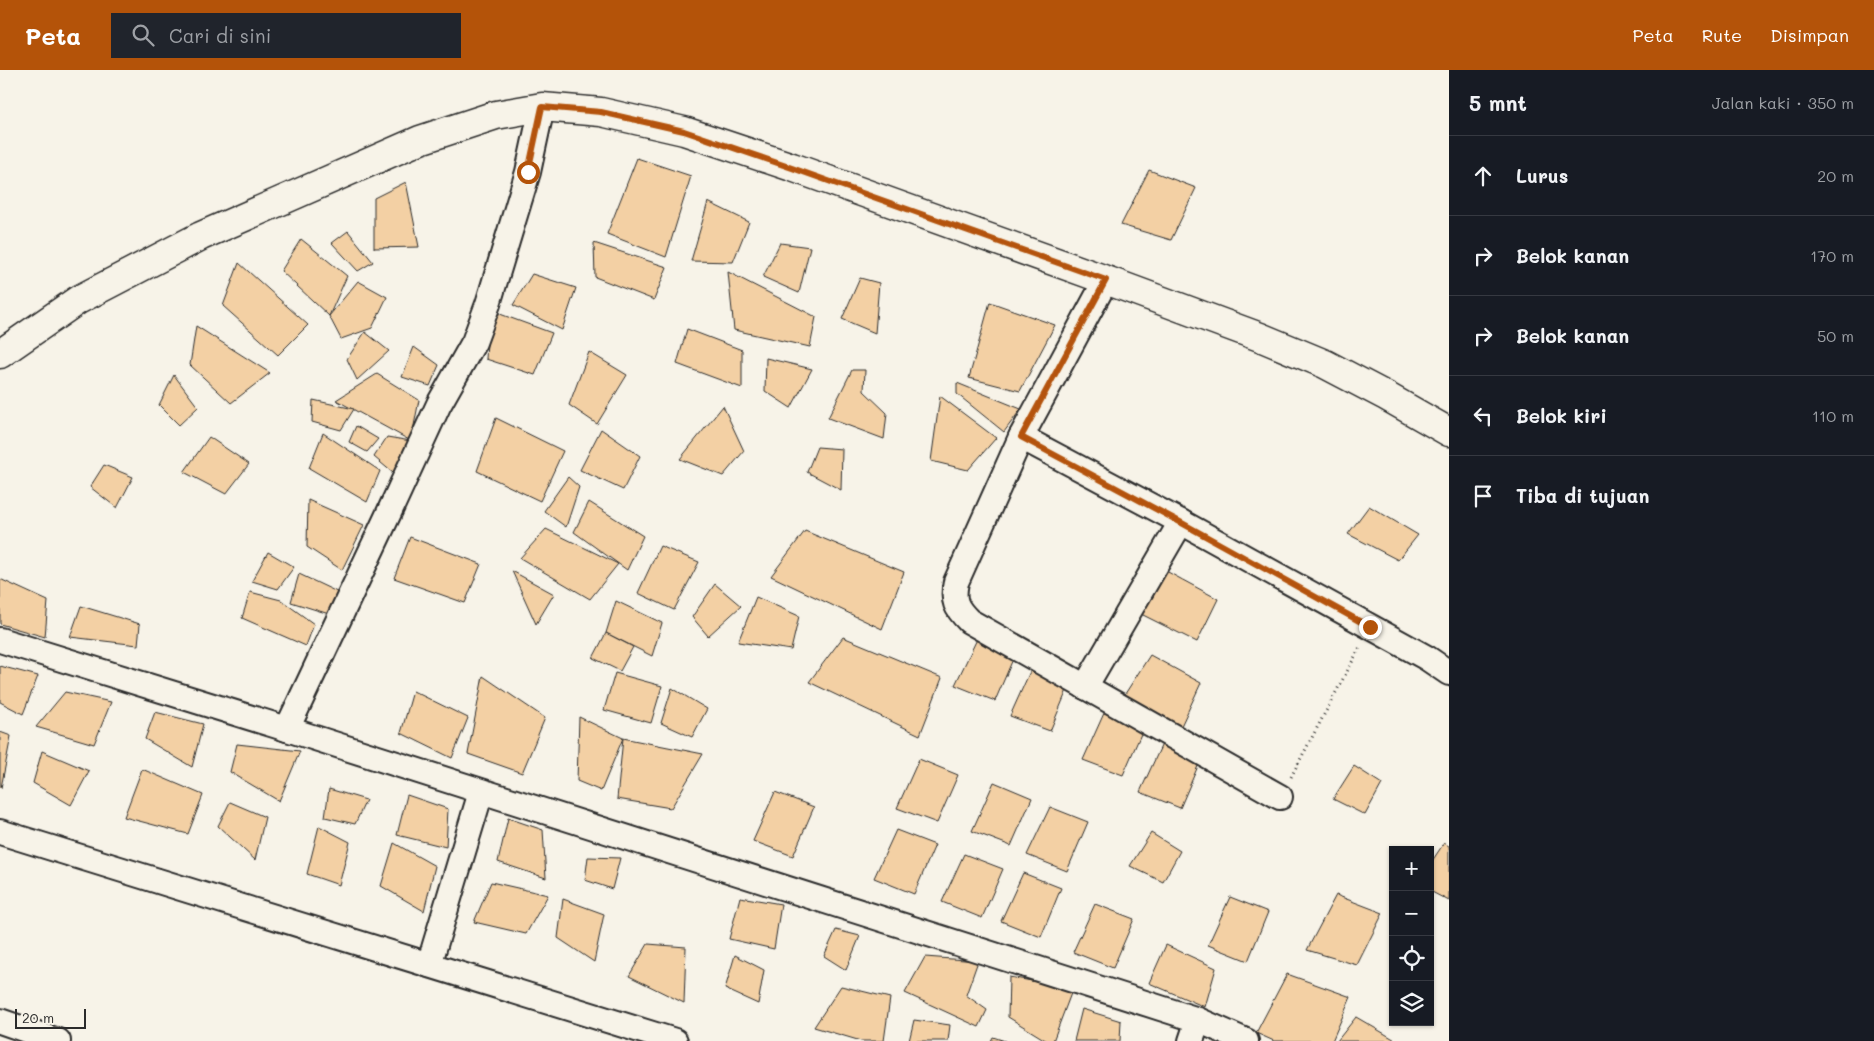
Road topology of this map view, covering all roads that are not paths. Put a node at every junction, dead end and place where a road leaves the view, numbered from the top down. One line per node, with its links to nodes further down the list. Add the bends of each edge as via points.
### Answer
1 (542, 107): 2 (main road, via 601,112 684,131); 3 (main road, via 496,115 420,140 201,236 78,300); 10 (street, via 528,172 474,342 428,426)
2 (1106, 280): 4 (main road, via 1325,364); 5 (street)
3 (0, 354)
4 (1449, 432)
5 (1021, 437): 6 (street); 9 (street, via 956,582 954,600 959,612 969,622)
6 (1180, 522): 8 (street); 9 (street)
7 (0, 640): 10 (street)
8 (1449, 672)
9 (1085, 687): 12 (street)
10 (287, 729): 11 (street)
11 (481, 792): 14 (street); 16 (street)
12 (1280, 797)
13 (0, 832): 14 (street)
14 (428, 964): 18 (street)
15 (0, 1021): 17 (street)
16 (1194, 1030): 19 (street)
17 (58, 1041)
18 (675, 1041)
19 (1246, 1041)

